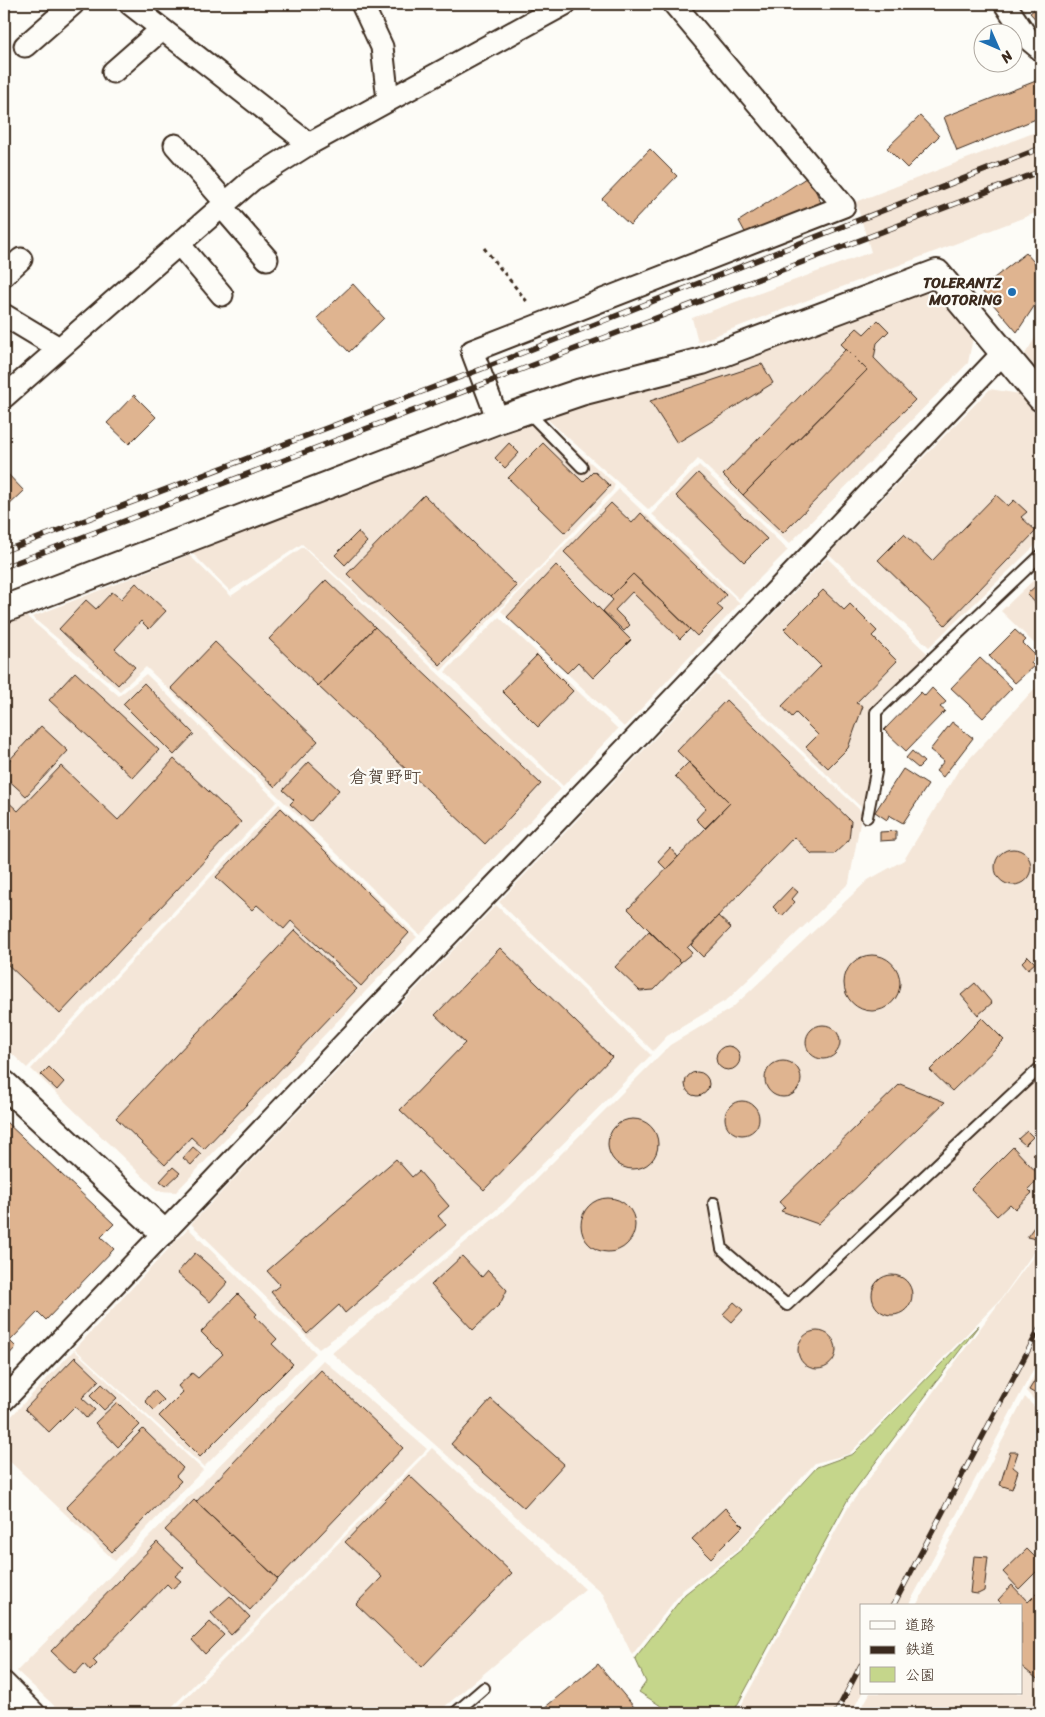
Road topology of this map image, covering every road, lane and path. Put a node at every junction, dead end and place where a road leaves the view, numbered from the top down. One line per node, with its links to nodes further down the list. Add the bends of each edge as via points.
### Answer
1 (73, 4): 8 (street)
2 (130, 4): 7 (street)
3 (362, 4): 11 (street, via 382,47)
4 (565, 4): 11 (street)
5 (674, 4): 22 (street, via 844,206)
6 (1004, 4): 9 (street, via 1029,40)
7 (162, 29): 10 (street); 12 (street)
8 (25, 46)
9 (1041, 50)
10 (113, 72)
11 (388, 100): 12 (street)
12 (309, 144): 14 (street, via 252,180)
13 (175, 145): 14 (street)
14 (224, 205): 15 (street); 18 (street)
15 (179, 244): 20 (street); 23 (street)
16 (484, 248): 22 (path, via 534,310)
17 (21, 259): 19 (street)
18 (267, 259)
19 (4, 275)
20 (222, 295)
21 (4, 314): 23 (street)
22 (540, 324): 28 (street, via 472,351)
23 (59, 348): 25 (street)
24 (1004, 352): 26 (street); 27 (street, via 937,273 702,361 581,392); 36 (street)
25 (4, 397)
26 (1041, 398)
27 (526, 410): 28 (street); 29 (lane)
28 (498, 420): 31 (street)
29 (582, 467)
30 (1041, 555): 32 (lane, via 876,712 876,772)
31 (4, 609)
32 (867, 817)
33 (1041, 1067): 35 (lane, via 787,1305 722,1249)
34 (4, 1084): 36 (street)
35 (714, 1203)
36 (163, 1232): 37 (street)
37 (4, 1400)
38 (4, 1684): 40 (street)
39 (484, 1688): 41 (lane)
40 (34, 1713)
41 (455, 1713)

